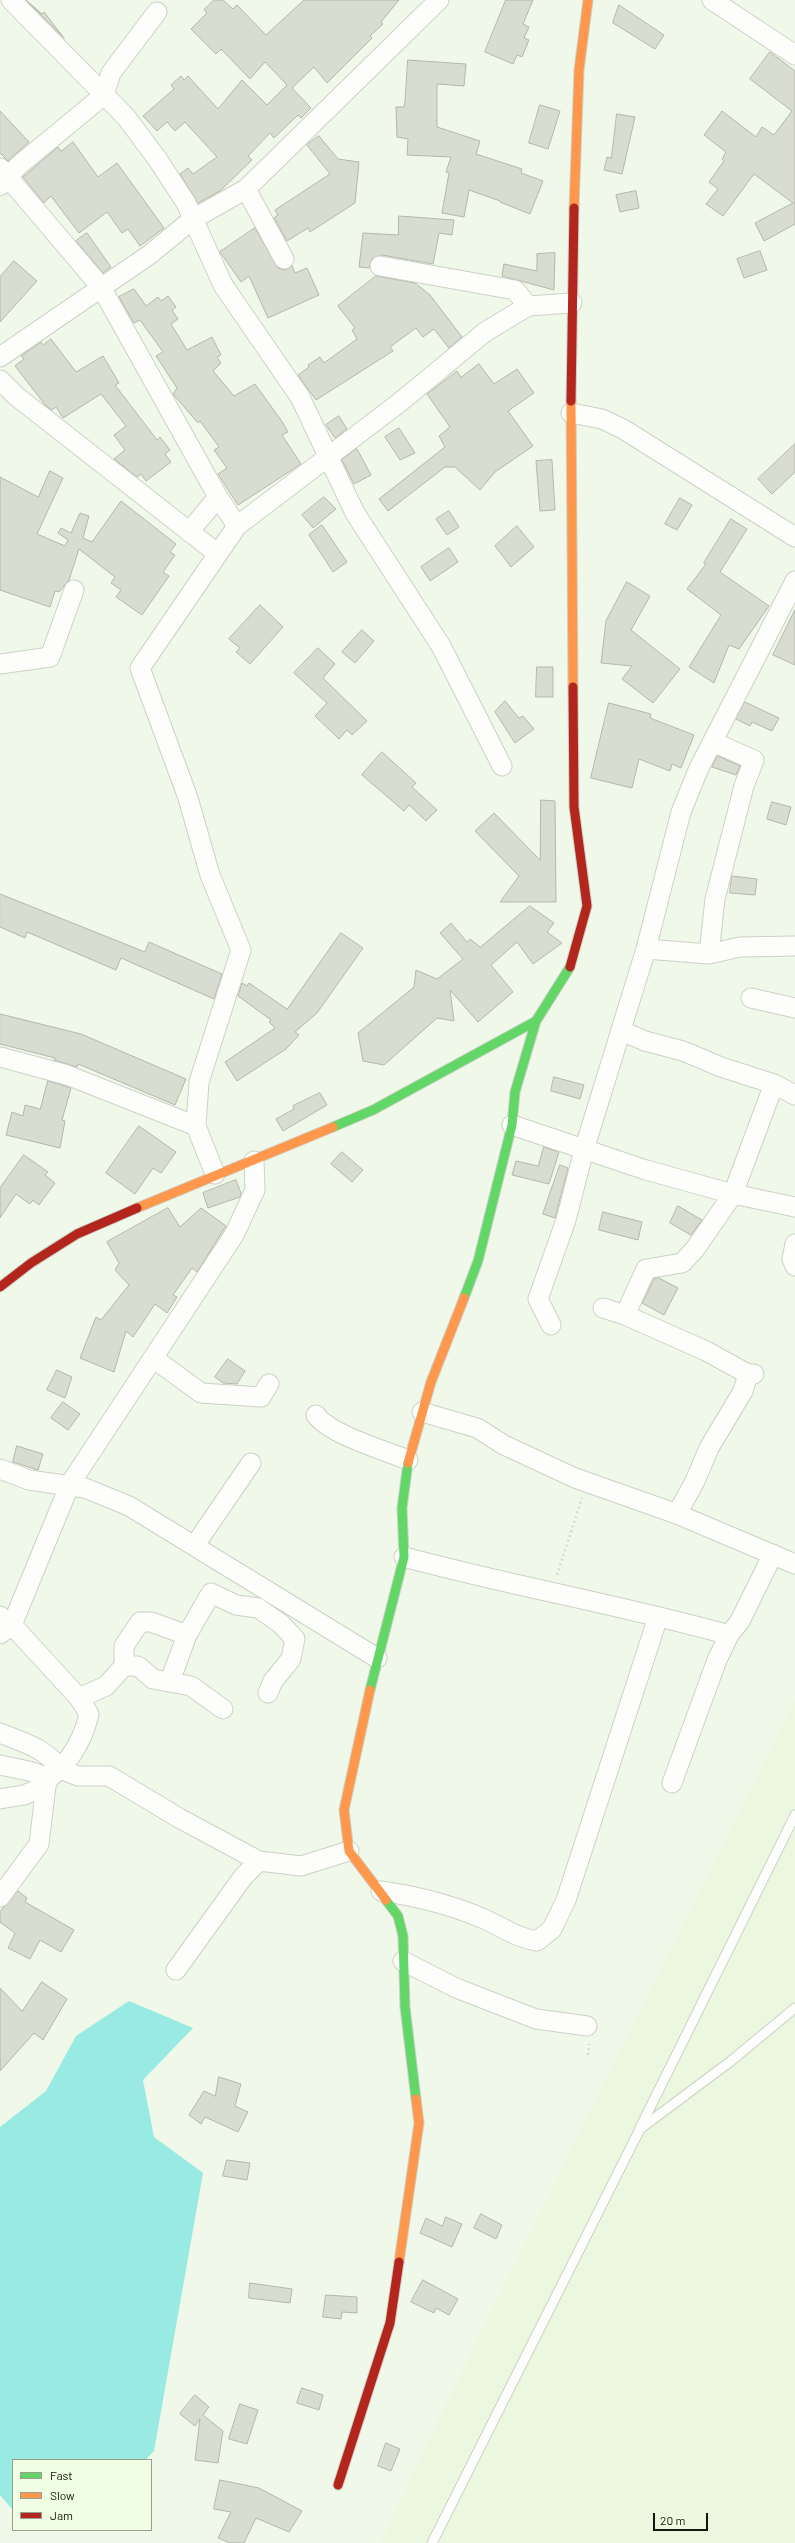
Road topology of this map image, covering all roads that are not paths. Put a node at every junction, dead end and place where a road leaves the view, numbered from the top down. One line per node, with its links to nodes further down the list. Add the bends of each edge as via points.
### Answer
1 (11, 0): 7 (street)
2 (439, 0): 9 (street)
3 (588, 0): 14 (main road, via 578,70)
4 (712, 0): 6 (street)
5 (157, 12): 7 (street, via 111,73)
6 (795, 55)
7 (104, 96): 8 (street); 10 (street, via 126,117 158,160 186,203)
8 (3, 177): 13 (street)
9 (246, 189): 10 (street); 11 (street)
10 (193, 219): 13 (street, via 149,255); 19 (street, via 223,285 300,397)
11 (284, 259)
12 (380, 266): 15 (street, via 514,290)
13 (101, 287): 16 (street); 20 (street)
14 (572, 304): 15 (street); 18 (main road)
15 (528, 306): 19 (street, via 485,332)
16 (0, 357)
17 (0, 380): 22 (street, via 16,396)
18 (571, 413): 23 (street, via 602,419 623,430); 35 (main road, via 574,807 587,906 571,966)
19 (328, 458): 21 (street); 29 (street, via 355,513 441,646)
20 (218, 497): 21 (street); 22 (street)
21 (237, 526): 24 (street)
22 (189, 532): 24 (street)
23 (795, 537)
24 (218, 554): 41 (street, via 140,668 188,798 210,875 241,950 199,1082)
25 (795, 581): 28 (street)
26 (74, 590): 27 (street, via 50,657)
27 (0, 664)
28 (713, 742): 31 (street, via 681,812); 32 (street, via 754,760 744,786 715,899)
29 (502, 766)
30 (795, 946): 32 (street, via 740,947)
31 (646, 949): 32 (street); 36 (street)
32 (709, 954)
33 (751, 998): 34 (street)
34 (795, 1008)
35 (536, 1021): 40 (main road, via 515,1092); 43 (main road, via 372,1110)
36 (622, 1031): 38 (street); 42 (street)
37 (0, 1057): 41 (street, via 67,1075)
38 (774, 1084): 39 (street); 45 (street)
39 (795, 1094)
40 (512, 1125): 42 (street); 55 (main road, via 478,1261 455,1315)
41 (196, 1126): 44 (street)
42 (584, 1150): 45 (street); 52 (street, via 566,1220 538,1299)
43 (254, 1161): 44 (main road); 53 (street, via 255,1190 234,1235)
44 (215, 1174): 49 (main road, via 77,1234 31,1263)
45 (733, 1194): 46 (street); 51 (street, via 695,1249 682,1263 646,1269)
46 (795, 1207)
47 (795, 1244): 48 (street, via 792,1259)
48 (795, 1266)
49 (0, 1287)
50 (603, 1308): 51 (street)
51 (625, 1315): 61 (street, via 751,1374 708,1448 695,1482)
52 (551, 1325)
53 (153, 1358): 54 (street, via 201,1393 260,1397); 60 (street)
54 (269, 1384)
55 (422, 1412): 57 (main road); 61 (street, via 477,1428 504,1445 587,1483)
56 (316, 1414): 57 (street, via 329,1426 363,1443)
57 (408, 1460): 64 (main road, via 402,1508)
58 (251, 1463): 62 (street)
59 (0, 1469): 60 (street, via 29,1480)
60 (70, 1484): 62 (street, via 129,1506); 67 (street)
61 (677, 1514): 63 (street)
62 (195, 1545): 70 (street)
63 (773, 1554): 65 (street); 69 (street, via 740,1622)
64 (404, 1557): 66 (street); 70 (main road)
65 (795, 1564)
66 (658, 1617): 69 (street); 84 (street, via 566,1900 552,1929 537,1941 522,1939 483,1919 443,1905)
67 (4, 1625): 74 (street)
68 (187, 1634): 71 (street, via 152,1622 140,1622 124,1646); 72 (street); 73 (street, via 211,1593 236,1605 258,1608 282,1624 295,1639 291,1659 273,1681)
69 (729, 1635): 79 (street, via 717,1660)
70 (377, 1658): 82 (main road, via 344,1810)
71 (124, 1666): 72 (street, via 138,1666 153,1679); 74 (street, via 106,1686)
72 (170, 1681): 75 (street, via 191,1686)
73 (268, 1693)
74 (79, 1698): 78 (street, via 89,1714 84,1733 71,1758)
75 (223, 1709)
76 (0, 1734): 78 (street, via 41,1750 53,1758)
77 (0, 1765): 78 (street)
78 (52, 1778): 80 (street, via 24,1796); 83 (street, via 109,1776 179,1818); 85 (street, via 39,1844)
79 (672, 1783)
80 (0, 1799)
81 (795, 1815): 90 (lane)
82 (349, 1851): 83 (street, via 301,1866); 84 (main road)
83 (259, 1861): 87 (street, via 243,1877)
84 (381, 1891): 86 (main road, via 398,1916 403,1936)
85 (0, 1897)
86 (403, 1961): 89 (street, via 456,1988 536,2020); 91 (main road, via 405,2007 419,2123 390,2323)
87 (176, 1970)
88 (795, 2008): 90 (lane, via 731,2062)
89 (587, 2026)
90 (640, 2129): 92 (lane)
91 (338, 2485)
92 (432, 2543)

